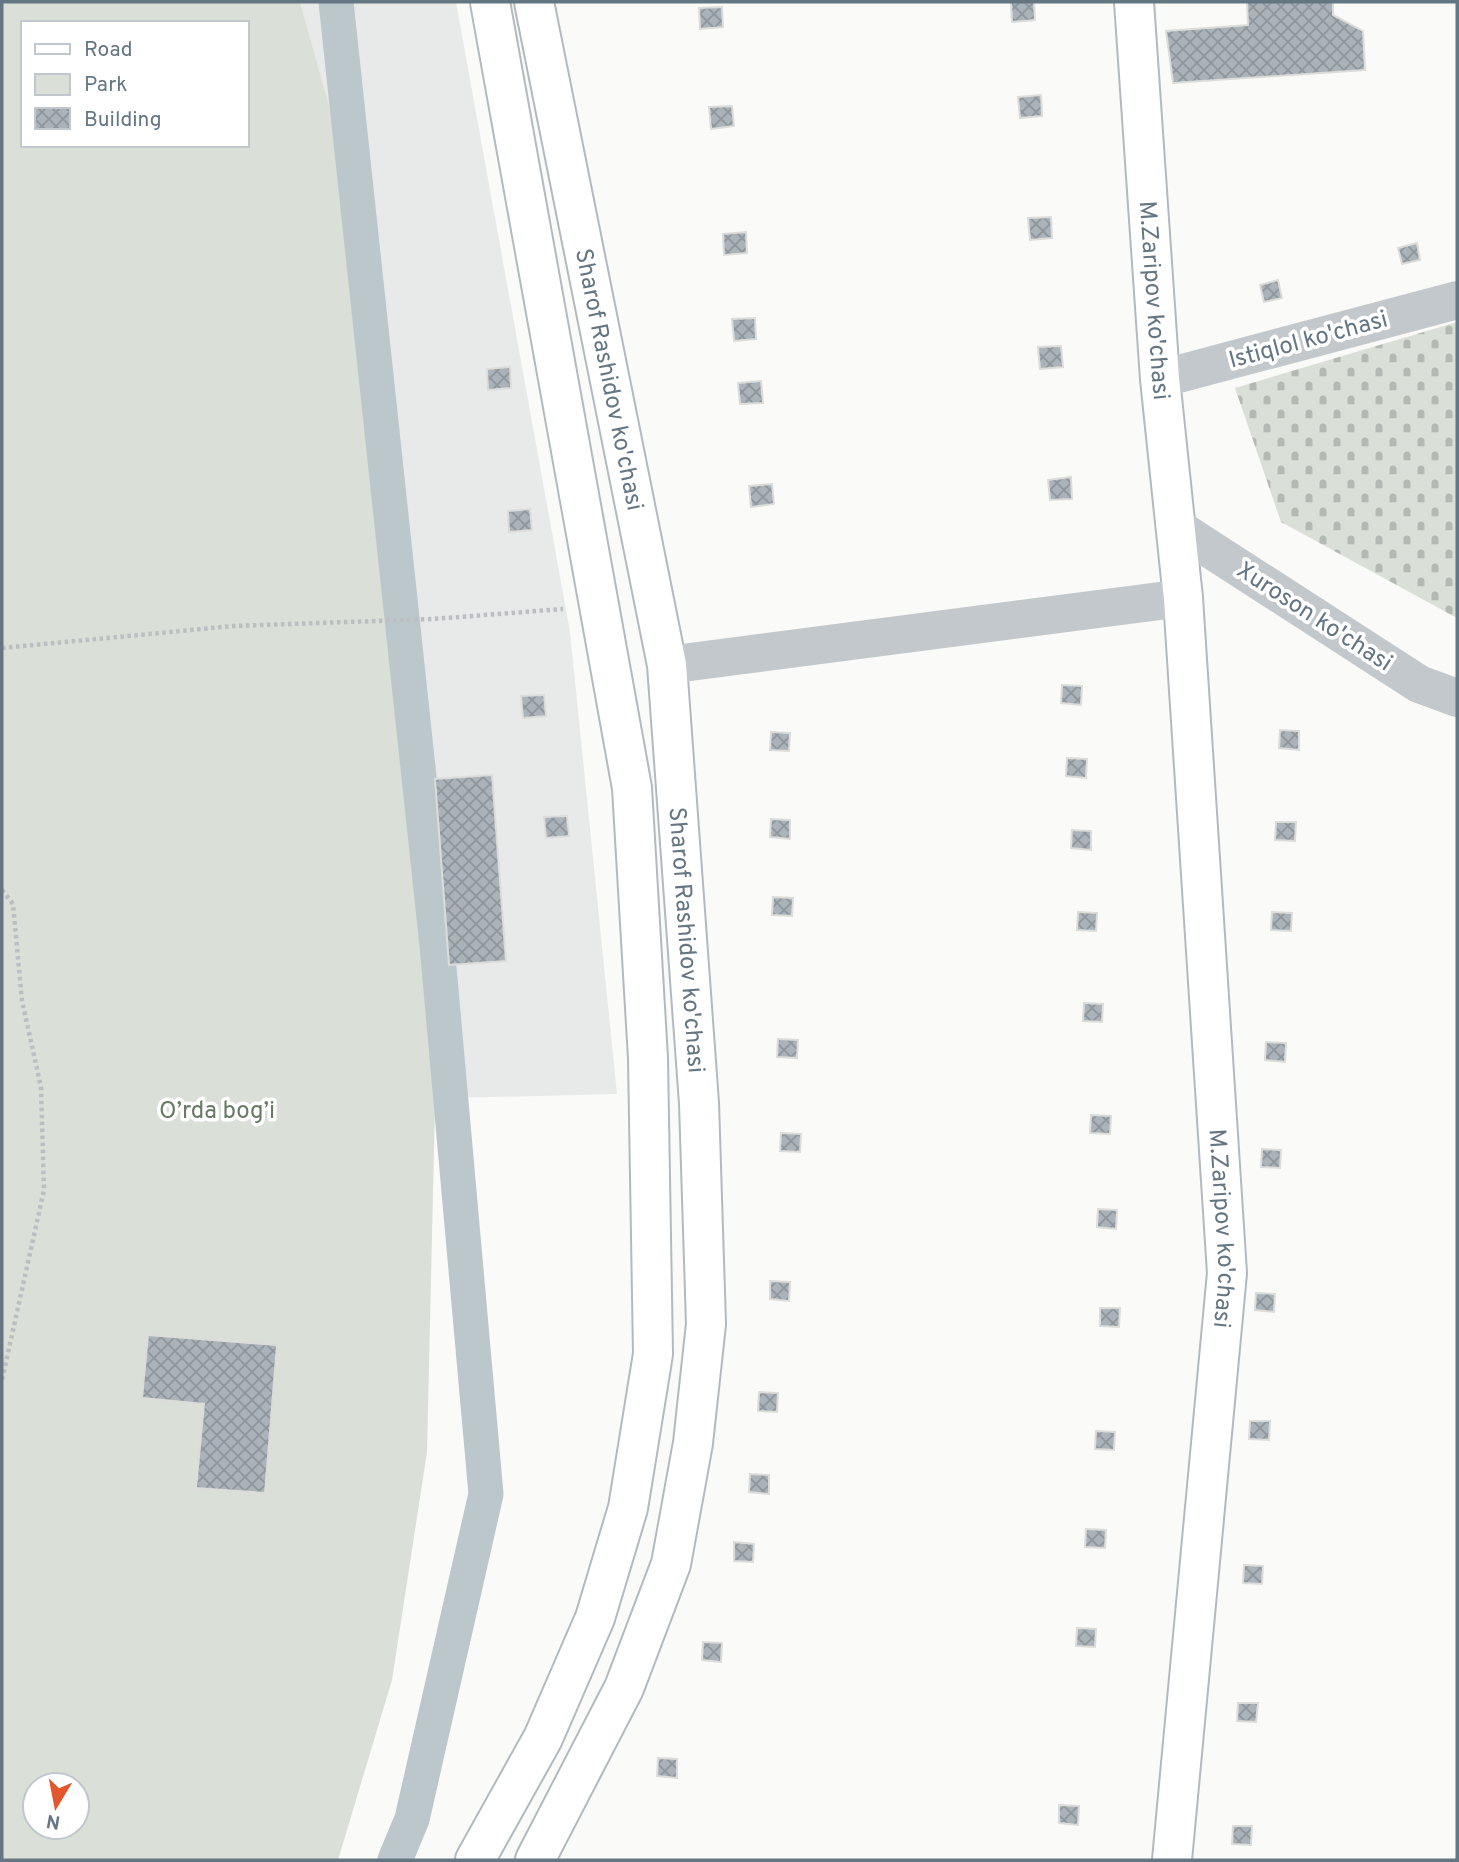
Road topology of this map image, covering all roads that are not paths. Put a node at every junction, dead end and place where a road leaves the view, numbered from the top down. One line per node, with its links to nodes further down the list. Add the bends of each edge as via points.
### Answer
1 (490, 2): 9 (street)
2 (534, 2): 8 (street, Sharof Rashidov ko'chasi)
3 (1134, 2): 5 (street, M.Zaripov ko'chasi)
4 (1457, 300): 5 (street, Istiqlol ko'chasi)
5 (1160, 379): 6 (street, M.Zaripov ko'chasi)
6 (1176, 527): 7 (street, M.Zaripov ko'chasi); 10 (street, Xuroson ko'chasi, via 1419,684)
7 (1183, 598): 8 (street); 13 (street, M.Zaripov ko'chasi, via 1227,1273)
8 (667, 666): 9 (street); 12 (street, Sharof Rashidov ko'chasi, via 699,1103 706,1324 693,1443 671,1564 624,1688)
9 (612, 672): 11 (street, via 632,788 648,1044 653,1354 628,1507 595,1618 543,1738)
10 (1457, 698)
11 (475, 1860)
12 (535, 1860)
13 (1172, 1860)

